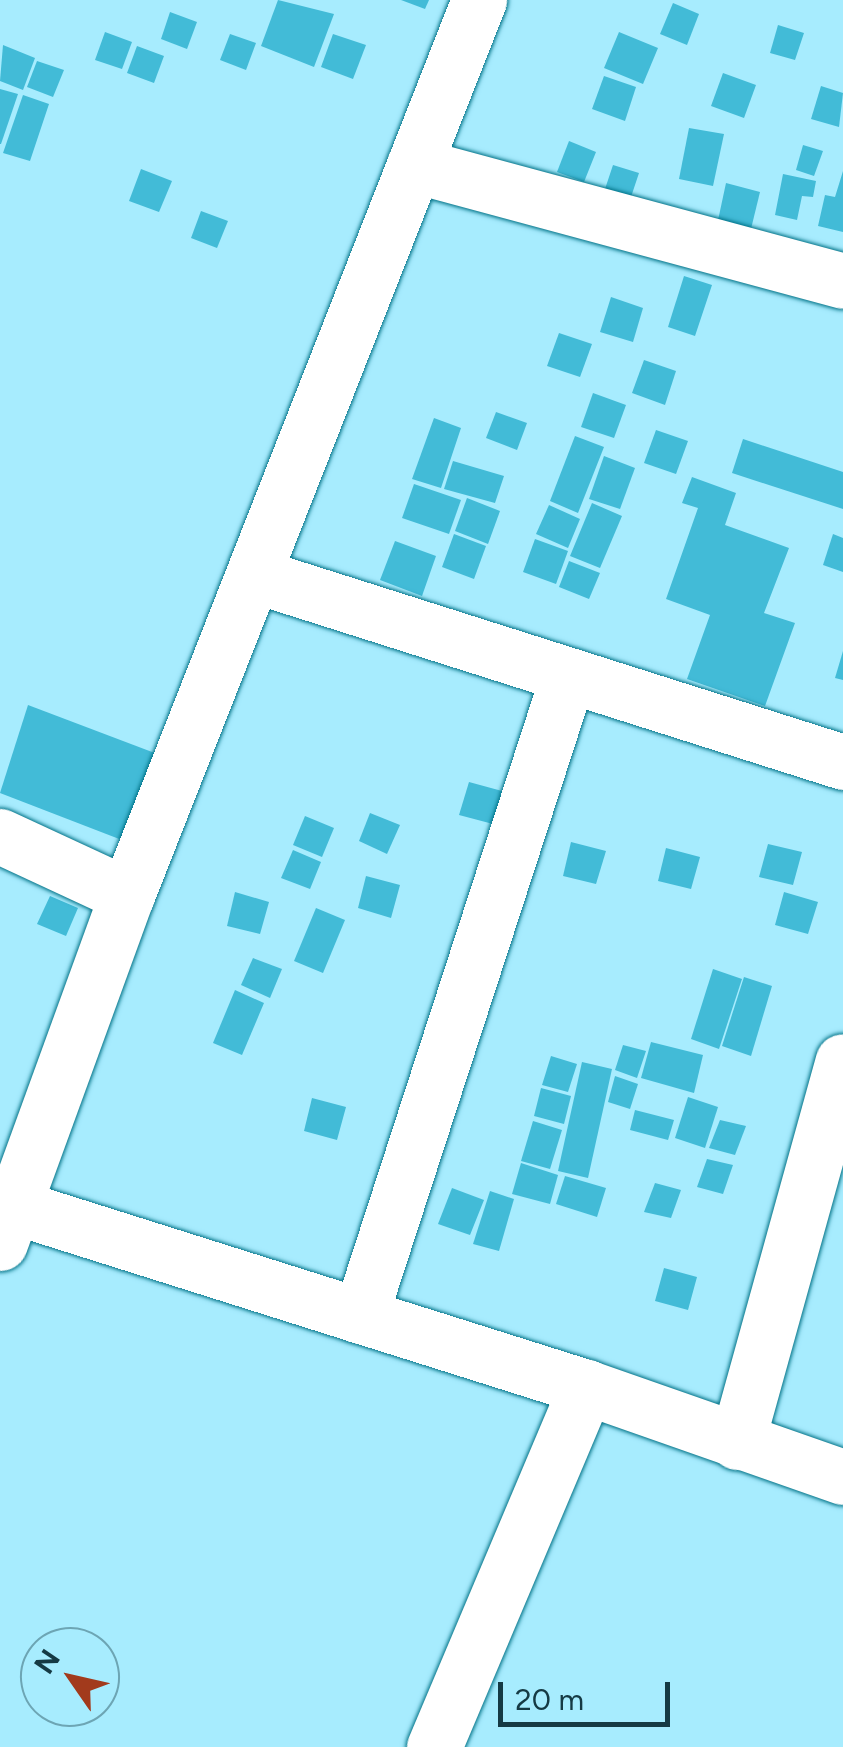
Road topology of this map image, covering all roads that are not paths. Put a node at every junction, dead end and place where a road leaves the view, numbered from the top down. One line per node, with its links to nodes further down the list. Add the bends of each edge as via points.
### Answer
1 (479, 0): 2 (street)
2 (414, 165): 3 (street); 4 (street)
3 (843, 280)
4 (254, 575): 5 (street); 8 (street)
5 (567, 679): 6 (street); 11 (street)
6 (843, 762)
7 (0, 836): 8 (street)
8 (127, 895): 10 (street)
9 (843, 1061): 13 (street)
10 (5, 1218): 11 (street)
11 (360, 1316): 12 (street)
12 (586, 1387): 13 (street); 15 (street)
13 (736, 1442): 14 (street)
14 (843, 1476)
15 (434, 1747)

